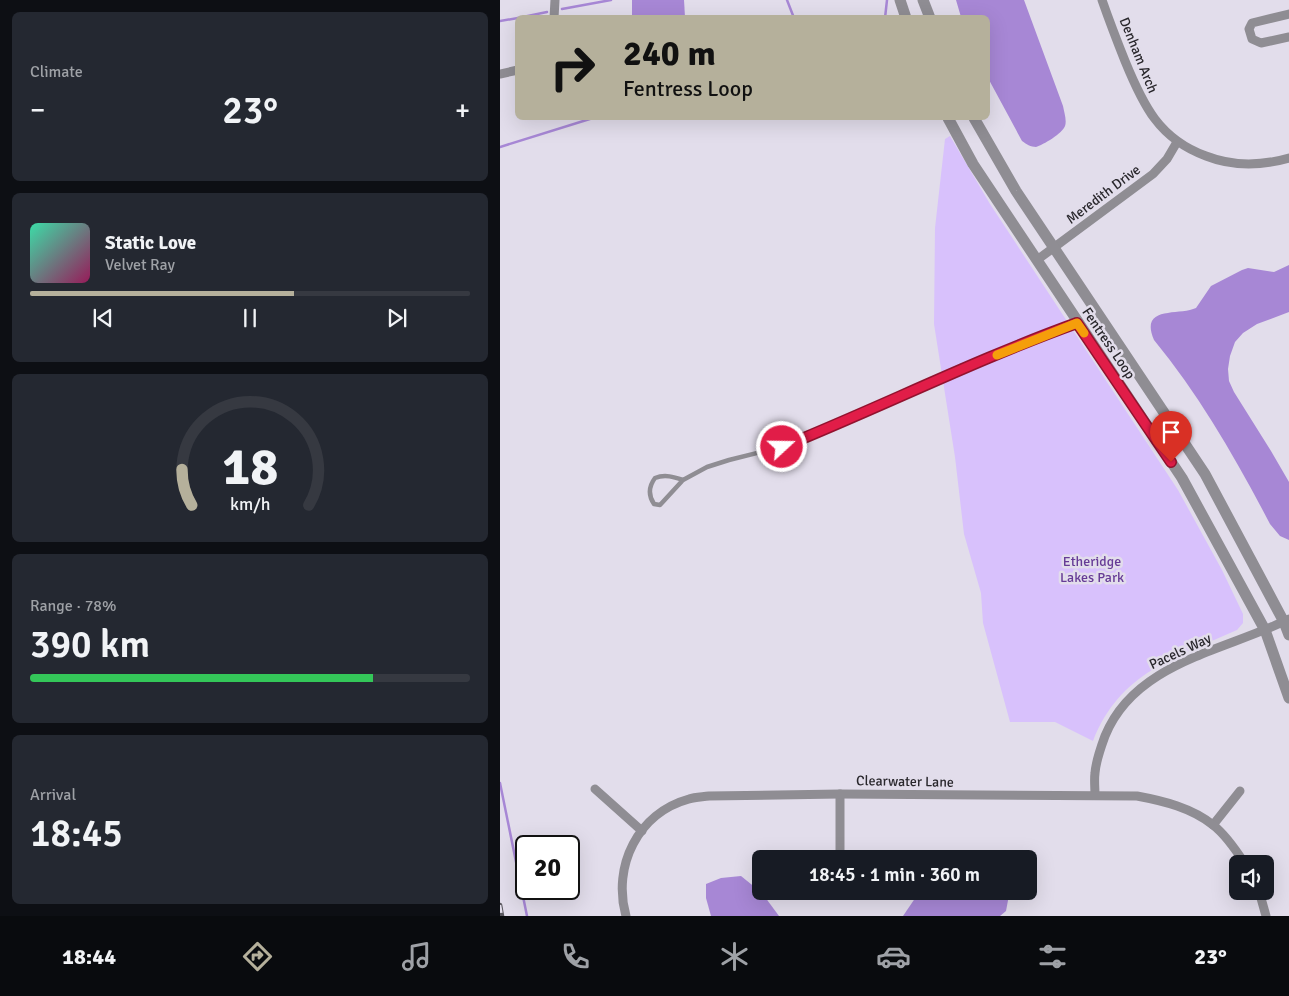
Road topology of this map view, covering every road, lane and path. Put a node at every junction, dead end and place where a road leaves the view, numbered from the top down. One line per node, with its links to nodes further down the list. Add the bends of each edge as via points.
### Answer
1 (555, 0): 6 (street)
2 (900, 0): 7 (street)
3 (923, 0): 8 (street)
4 (1102, 0): 14 (street, Denham Arch, via 1144,105)
5 (1289, 14): 9 (street, via 1252,23 1249,29 1252,39 1261,43)
6 (554, 15)
7 (905, 15)
8 (929, 15)
9 (1289, 37)
10 (515, 71): 11 (street)
11 (500, 74)
12 (949, 120): 17 (street, Fentress Loop, via 973,164)
13 (975, 120): 16 (street, Fentress Loop, via 1016,191)
14 (1177, 142): 15 (street, Denham Arch, via 1226,163 1264,164); 16 (street, Meredith Drive, via 1153,174)
15 (1289, 158)
16 (1055, 248): 17 (street, Meredith Drive); 20 (street, Fentress Loop, via 1205,474)
17 (1037, 260): 18 (street, Fentress Loop)
18 (1077, 323): 19 (lane, via 782,447 707,467); 21 (street, Fentress Loop, via 1182,478)
19 (683, 480): 19 (lane, via 660,505 654,504 650,488 655,478 671,476)
20 (1287, 620): 21 (street, Pacels Way); 22 (street, Fentress Loop)
21 (1264, 630): 23 (street, Fentress Loop); 27 (street, Pacels Way, via 1170,668 1132,696 1119,710 1100,749 1095,771)
22 (1289, 635)
23 (1289, 698)
24 (595, 789): 29 (street)
25 (1240, 791): 28 (street)
26 (840, 794): 27 (street, Clearwater Lane); 29 (street, Clearwater Lane, via 690,799 656,815); 30 (street)
27 (1095, 795): 28 (street, Clearwater Lane, via 1158,800 1176,805)
28 (1213, 825): 31 (street, Clearwater Lane)
29 (642, 831): 33 (street, Clearwater Lane, via 624,863 622,902)
30 (840, 850)
31 (1239, 855)
32 (1262, 900): 34 (street)
33 (626, 916)
34 (1266, 916)

